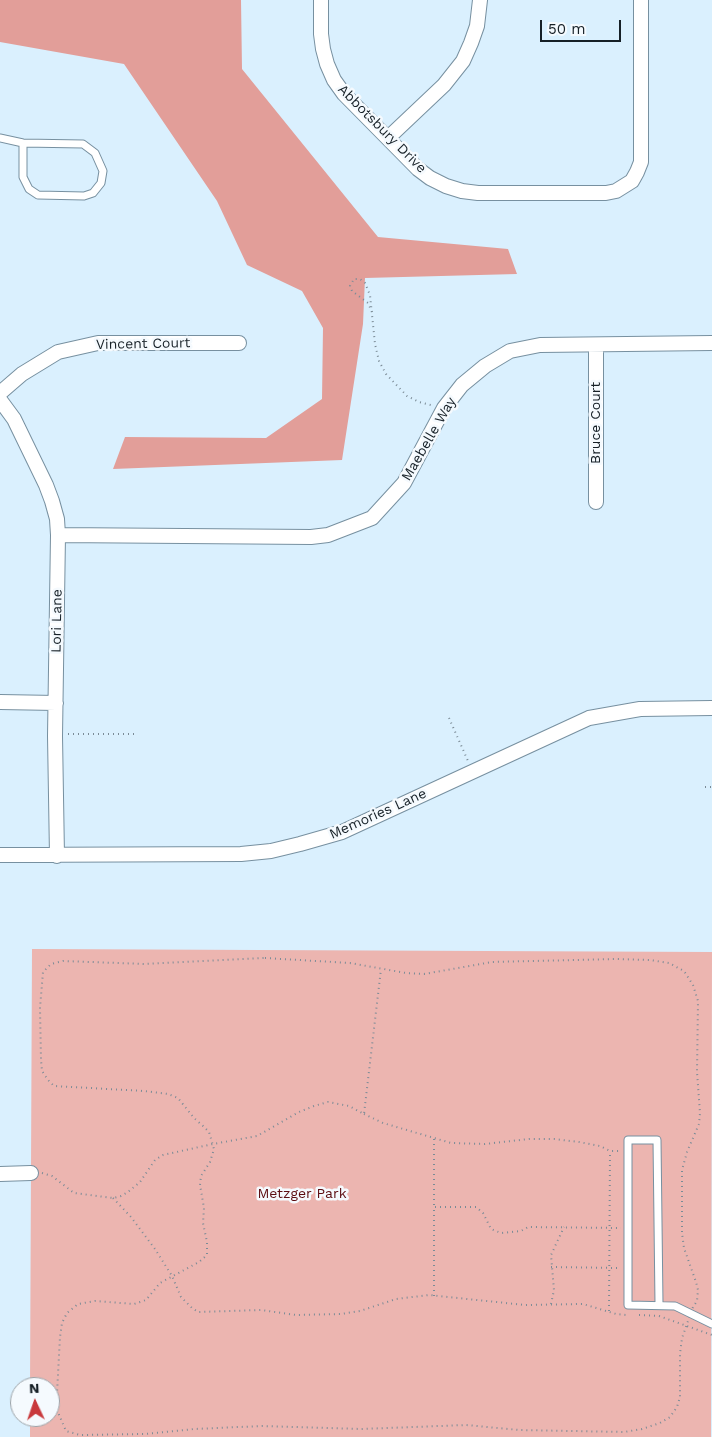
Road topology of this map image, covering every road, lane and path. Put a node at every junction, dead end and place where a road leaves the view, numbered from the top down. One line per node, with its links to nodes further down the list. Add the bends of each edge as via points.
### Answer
1 (321, 0): 5 (street, Abbotsbury Drive, via 323,49 334,80)
2 (480, 0): 5 (street, via 477,26 463,60 444,85)
3 (641, 0): 5 (street, Abbotsbury Drive, via 641,158 632,180 616,191 478,193 454,188 418,169)
4 (0, 138): 6 (lane)
5 (388, 138)
6 (23, 143): 6 (lane, via 23,177 29,189 38,195 84,196 93,194 101,183 103,172 95,153 83,144)
7 (372, 312): 7 (path, via 365,283 354,279 350,286 352,291 368,303); 13 (path, via 375,344 386,374 407,396)
8 (239, 343): 11 (street, Vincent Court, via 90,345 58,352 22,374)
9 (712, 343): 10 (street, Maebelle Way)
10 (596, 344): 14 (street, Bruce Court); 15 (street, Maebelle Way, via 540,344 510,351 485,366 462,385 444,408 404,483 372,518 328,535)
11 (0, 393)
12 (0, 400): 15 (street, Lori Lane, via 14,419 46,485)
13 (436, 406)
14 (596, 502)
15 (58, 535): 17 (street, Lori Lane)
16 (0, 702): 17 (street)
17 (56, 703): 26 (street, Lori Lane)
18 (712, 708): 26 (street, Memories Lane, via 640,709 589,718 342,832 271,851)
19 (449, 718): 22 (path)
20 (68, 734): 21 (path)
21 (135, 734)
22 (467, 758)
23 (705, 787): 24 (path)
24 (712, 787)
25 (0, 855): 26 (street, Memories Lane)
26 (57, 856)
27 (381, 969): 28 (path); 30 (path, via 350,963 265,958 145,964 63,961 51,964 44,972 40,1008 42,1071 48,1080 60,1087 168,1094 178,1098 209,1132); 49 (path, via 424,974 492,962 616,959 669,963 684,971 694,985 698,1001 700,1114 682,1170 684,1248 698,1290)
28 (364, 1114): 29 (path); 30 (path, via 349,1106 328,1102 299,1112 257,1136)
29 (434, 1139): 31 (path, via 464,1144 554,1139 600,1146); 36 (path)
30 (213, 1144): 35 (path, via 163,1155 155,1160 140,1182); 43 (path, via 210,1162 201,1176 200,1185 207,1255)
31 (610, 1151): 32 (path); 38 (path)
32 (628, 1152): 39 (lane); 46 (lane, via 628,1140 658,1140)
33 (0, 1174): 34 (street)
34 (31, 1174): 35 (path, via 52,1176 74,1193)
35 (113, 1198): 43 (path, via 131,1217)
36 (434, 1207): 37 (path, via 476,1207 483,1212 491,1229 501,1233 528,1227); 44 (path)
37 (564, 1227): 38 (path); 40 (path, via 553,1250)
38 (610, 1228): 39 (path); 41 (path)
39 (628, 1228): 42 (lane)
40 (551, 1267): 41 (path); 45 (path, via 554,1290)
41 (610, 1268): 42 (path); 47 (path)
42 (628, 1268): 46 (lane, via 628,1305)
43 (172, 1276): 44 (path, via 181,1297 198,1312 260,1310 296,1315 341,1314 396,1299); 52 (path, via 160,1283 146,1300 134,1304 95,1301 78,1304 67,1313 60,1337 57,1393 57,1410 66,1431 80,1435 262,1426 466,1425 519,1430 624,1432 642,1429 660,1423 677,1407 681,1346)
44 (434, 1296): 45 (path, via 525,1305)
45 (551, 1304): 47 (path, via 583,1304)
46 (659, 1304): 49 (lane, via 675,1306)
47 (609, 1311): 48 (path)
48 (626, 1314)
49 (691, 1314): 51 (lane); 52 (path)
50 (635, 1315): 52 (path, via 659,1316)
51 (712, 1324)
52 (686, 1326): 53 (path)
53 (712, 1335)

